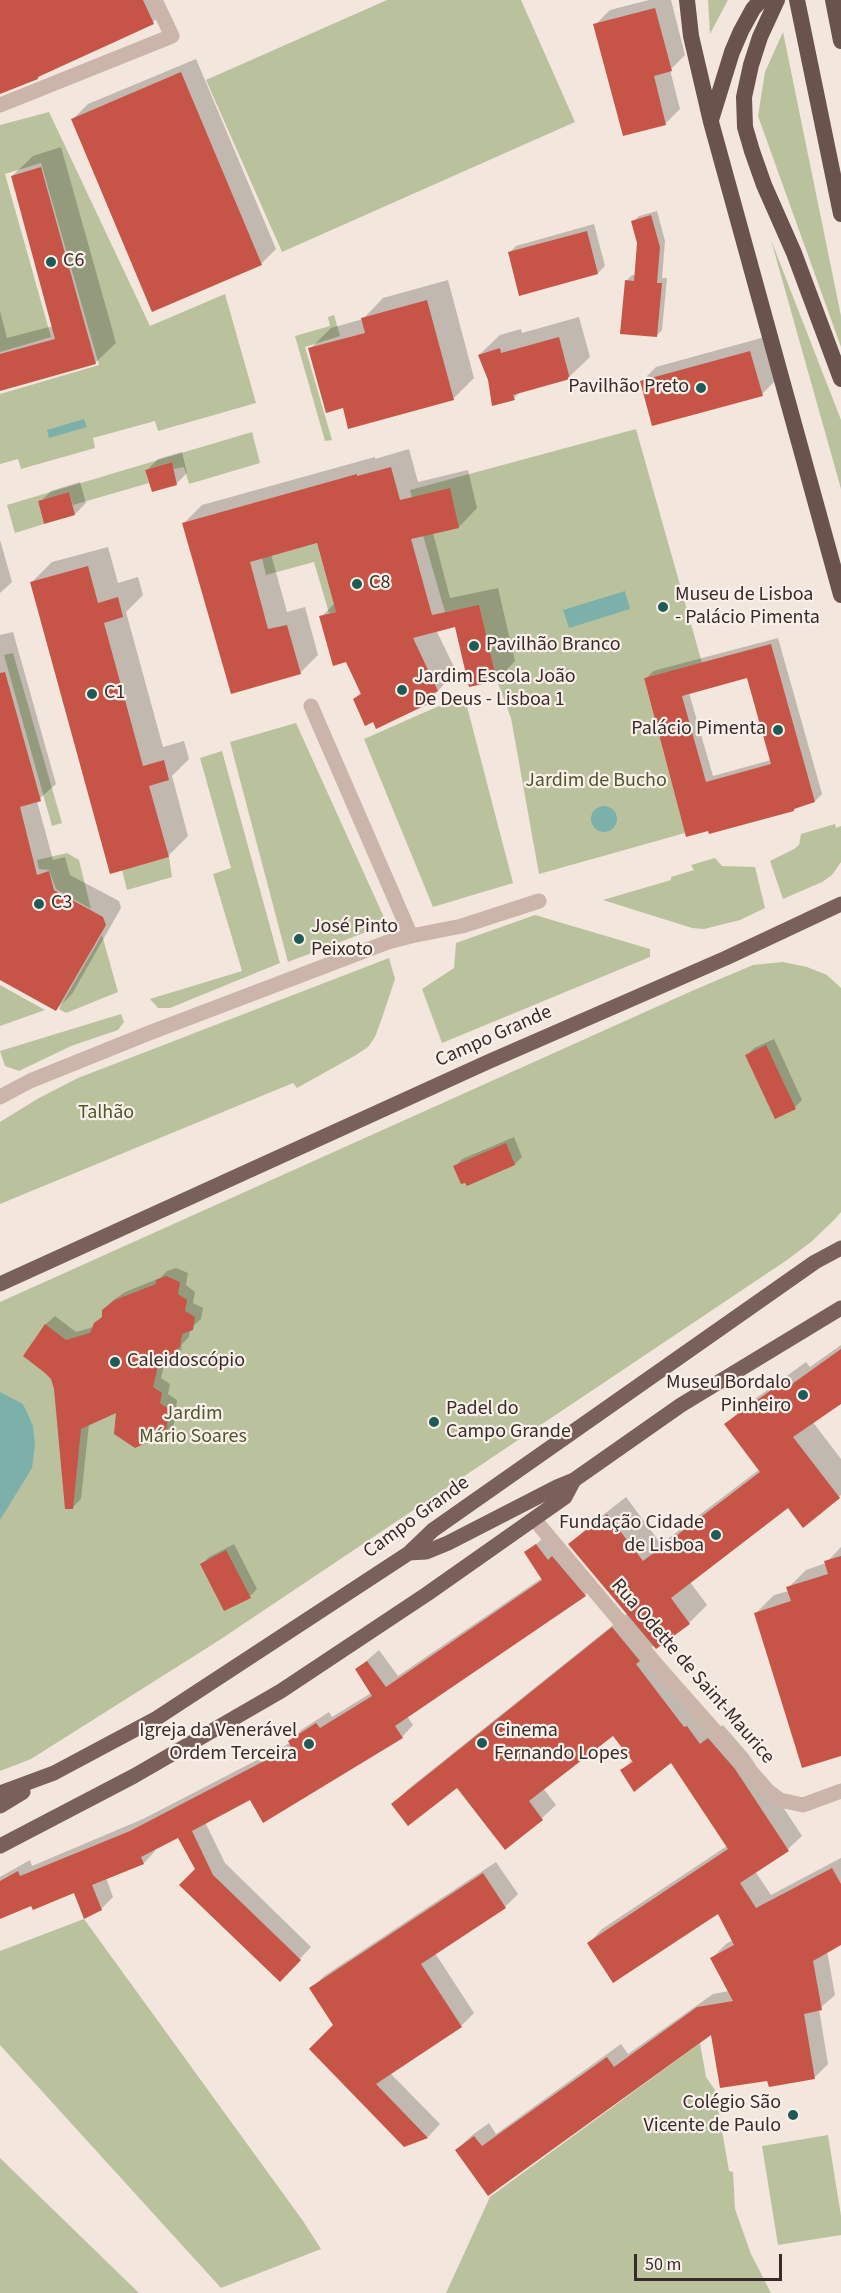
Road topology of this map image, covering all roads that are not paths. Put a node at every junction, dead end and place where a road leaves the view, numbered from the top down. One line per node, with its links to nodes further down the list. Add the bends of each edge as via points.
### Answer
1 (155, 0): 8 (street, via 172,36)
2 (687, 0): 9 (highway, via 691,36)
3 (761, 0): 9 (highway, via 732,52)
4 (777, 0): 11 (highway, via 752,65 744,97 745,127)
5 (797, 0): 10 (highway)
6 (833, 0): 7 (highway)
7 (840, 38)
8 (0, 105)
9 (711, 122): 12 (highway)
10 (841, 214)
11 (841, 379)
12 (841, 595)
13 (311, 706): 16 (street)
14 (539, 901): 16 (street, via 462,926)
15 (841, 904): 19 (main road, Campo Grande)
16 (411, 936): 17 (street, via 170,1025 30,1081)
17 (0, 1097)
18 (841, 1248): 23 (main road, Campo Grande, via 815,1262 434,1530)
19 (0, 1284)
20 (841, 1308): 21 (main road, via 715,1382)
21 (574, 1480): 22 (main road, via 565,1497); 23 (main road, via 448,1543 426,1552)
22 (534, 1519): 25 (street, Rua Odette de Saint-Maurice, via 768,1791 780,1800 803,1805); 28 (main road, via 281,1691 134,1776)
23 (409, 1553): 24 (main road, Campo Grande, via 157,1718)
24 (54, 1773): 26 (main road, Campo Grande); 27 (main road)
25 (841, 1791)
26 (0, 1793)
27 (0, 1806)
28 (0, 1846)

